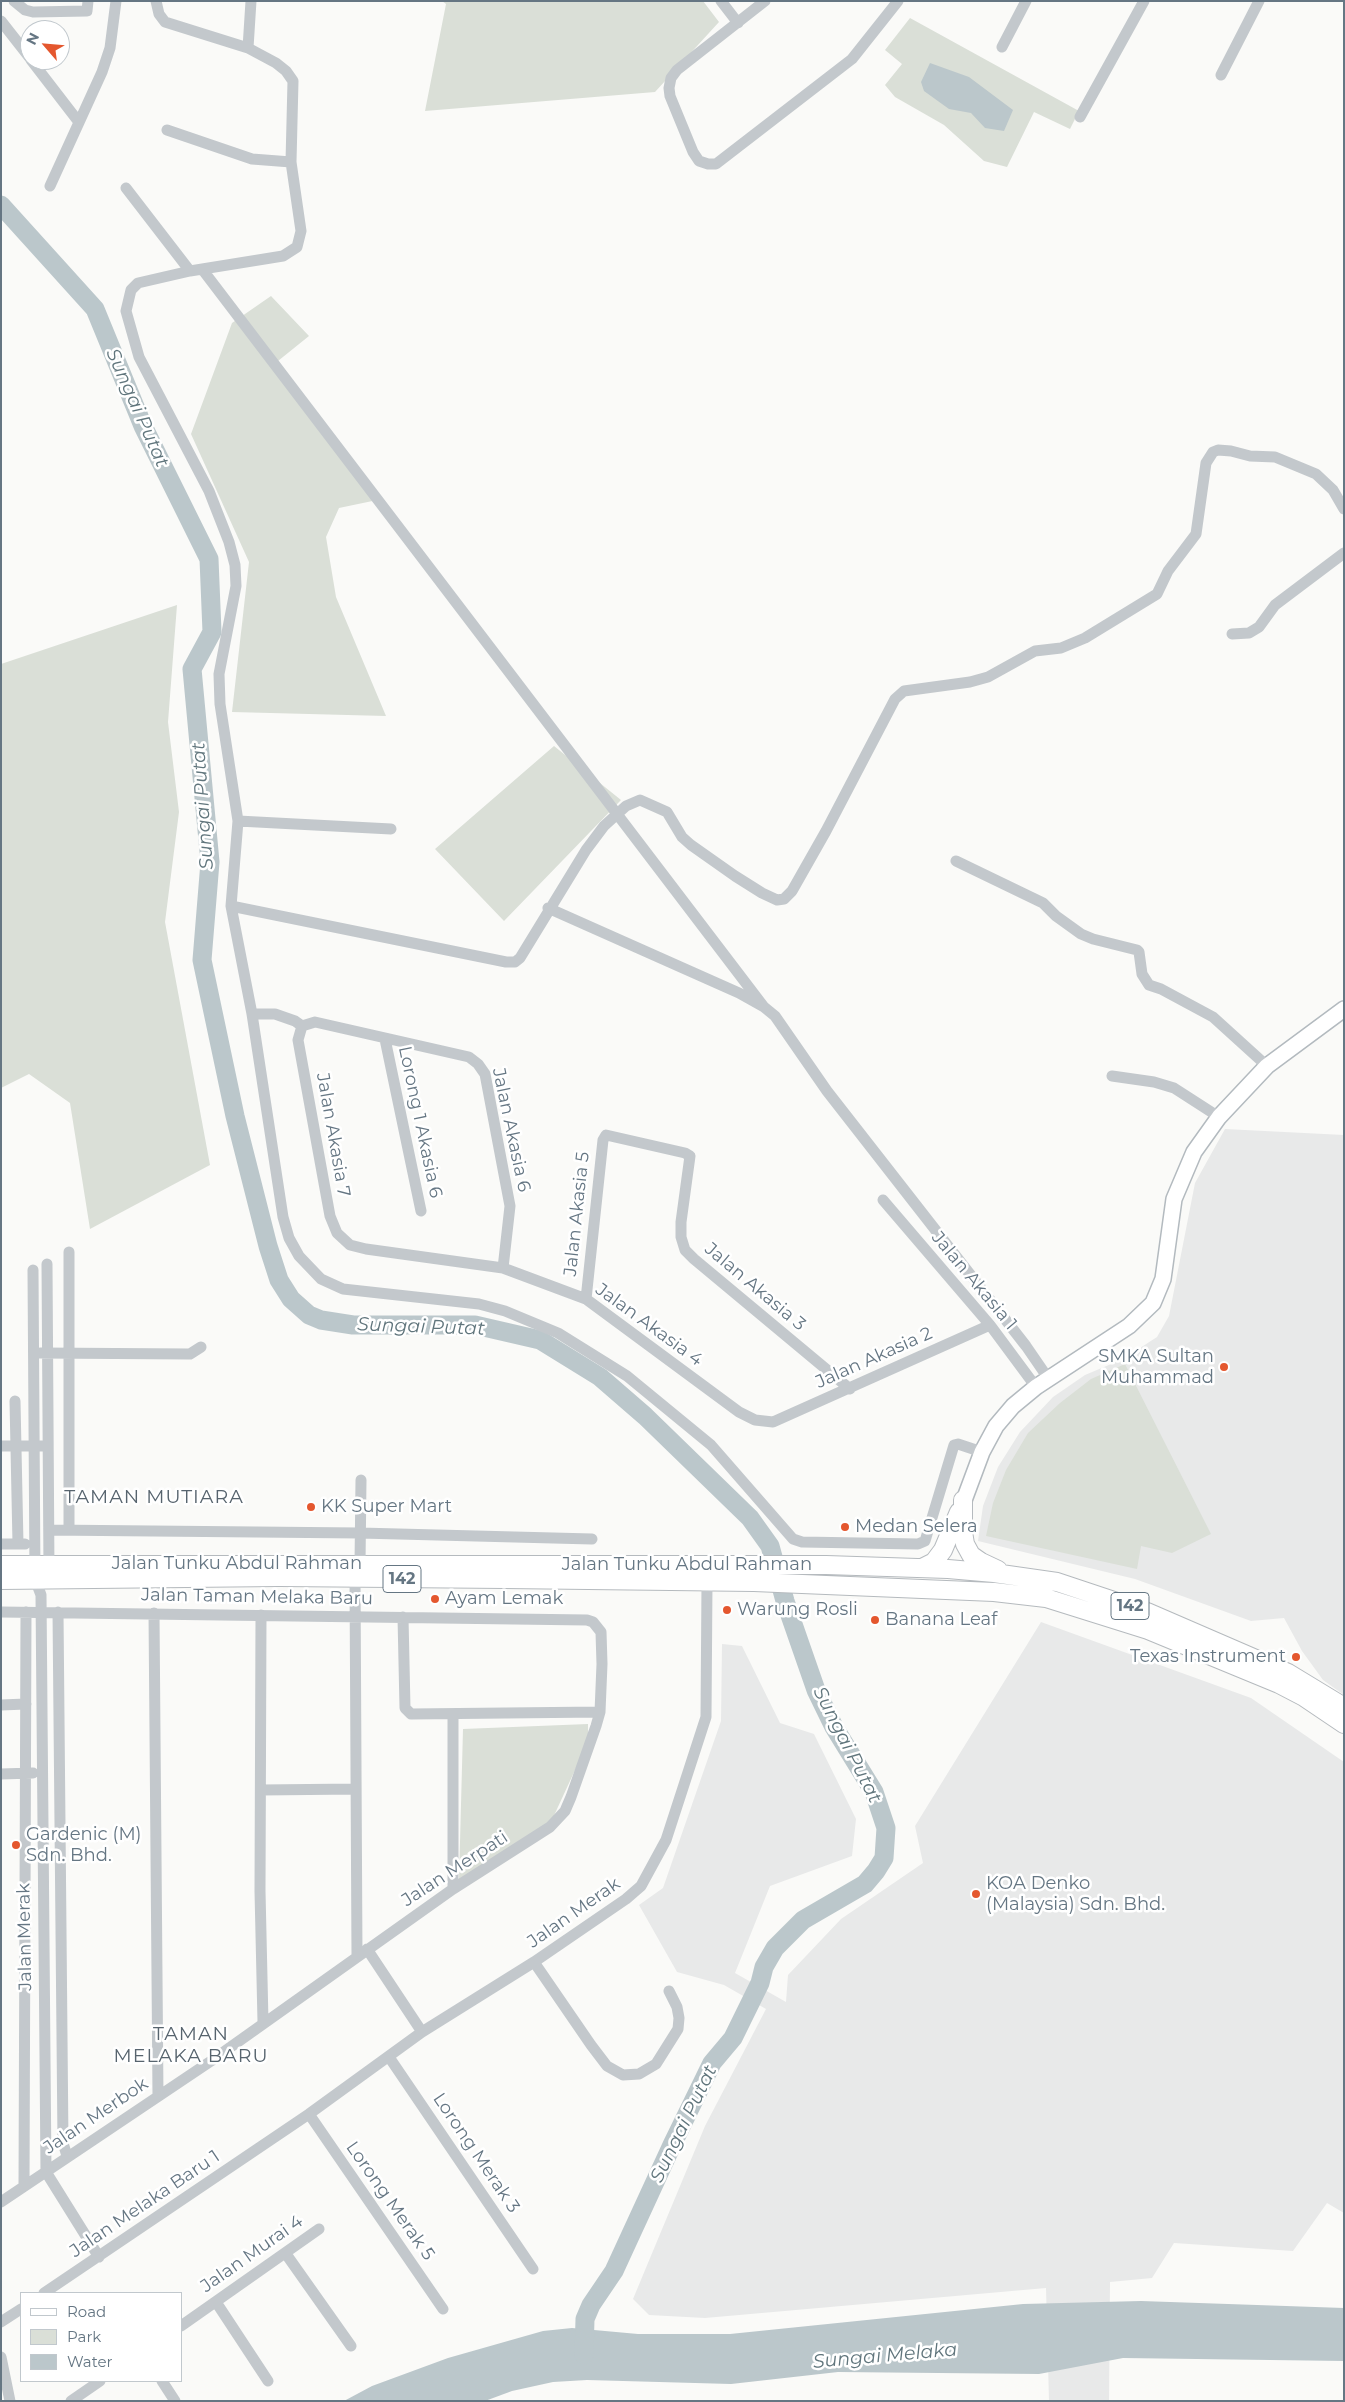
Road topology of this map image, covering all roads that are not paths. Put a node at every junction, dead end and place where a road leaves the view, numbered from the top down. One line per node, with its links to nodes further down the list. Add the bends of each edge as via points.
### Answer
1 (14, 1): 2 (street, via 33,12 87,11)
2 (88, 1)
3 (116, 1): 20 (street, via 111,40 102,72)
4 (156, 1): 16 (street, via 165,22)
5 (251, 1): 16 (street)
6 (721, 1): 13 (street)
7 (766, 1): 13 (street)
8 (898, 1): 13 (street, via 852,59 716,164 708,164 699,161 693,152 669,88 677,70)
9 (1026, 1): 15 (street)
10 (1144, 1): 19 (street)
11 (1259, 1): 18 (street)
12 (1, 21): 14 (street)
13 (738, 23)
14 (20, 45)
15 (1002, 47)
16 (248, 48): 22 (street, via 276,63 293,82)
17 (39, 70): 20 (street)
18 (1221, 75)
19 (1080, 117)
20 (78, 121): 23 (street)
21 (167, 130): 22 (street, via 252,158)
22 (291, 162): 25 (street, via 302,231 297,247 283,256)
23 (50, 186)
24 (126, 188): 26 (street)
25 (202, 269): 26 (street); 30 (street)
26 (190, 271): 31 (street, via 138,283 131,290 126,311 139,357 209,491 235,565 233,601 219,674 220,704)
27 (1344, 509): 30 (street, via 1333,490 1316,474 1275,456 1213,452 1206,464 1196,534 1168,571 1158,594 1085,638 1062,648 1035,651 988,677 904,691 895,699 826,831 792,891 784,899 777,900 762,893 691,845 682,837 673,819 659,807 640,800)
28 (1344, 553): 29 (street, via 1275,605 1259,627 1249,633)
29 (1232, 634)
30 (616, 813): 35 (street, via 586,850); 36 (street)
31 (238, 821): 32 (street); 34 (street)
32 (391, 829)
33 (956, 861): 41 (street, via 1043,903 1056,916 1093,940 1137,950 1142,974 1149,985 1213,1017)
34 (231, 906): 35 (street, via 506,962 520,958); 38 (street)
35 (548, 908): 36 (street)
36 (764, 1007): 58 (street, via 784,1026 827,1091 1026,1346)
37 (1344, 1009): 41 (main road)
38 (252, 1014): 39 (street, via 276,1014); 73 (street, via 283,1217 289,1238 311,1272 342,1289 479,1304 505,1310 558,1333 627,1376 711,1445 793,1539)
39 (302, 1026): 40 (street, Jalan Akasia 6, via 316,1022); 47 (street, Jalan Akasia 7, via 298,1040 330,1216 337,1233)
40 (385, 1039): 46 (street, Lorong 1 Akasia 6); 50 (street, Jalan Akasia 6, via 469,1056 485,1074 510,1206)
41 (1267, 1066): 43 (main road)
42 (1112, 1076): 43 (street, via 1174,1088)
43 (1218, 1117): 58 (main road, via 1194,1152 1174,1199 1163,1280 1154,1303 1129,1326)
44 (689, 1160): 52 (street, Jalan Akasia 5, via 690,1156 685,1152 606,1135); 59 (street, Jalan Akasia 3, via 681,1222 685,1250)
45 (883, 1200): 53 (street, Jalan Akasia 1)
46 (421, 1211)
47 (350, 1245): 50 (street, Jalan Akasia 4)
48 (69, 1252): 57 (street)
49 (47, 1264): 56 (street)
50 (503, 1268): 52 (street, Jalan Akasia 4)
51 (33, 1270): 55 (street)
52 (586, 1299): 61 (street, Jalan Akasia 4, via 739,1412 755,1420)
53 (990, 1325): 58 (street, Jalan Akasia 1); 59 (street, Jalan Akasia 2)
54 (201, 1347): 57 (street, via 190,1354)
55 (34, 1353): 56 (street); 64 (street)
56 (48, 1353): 57 (street); 65 (street)
57 (68, 1353): 70 (street)
58 (1042, 1382): 66 (main road, via 1004,1416)
59 (850, 1388): 61 (street, Jalan Akasia 2)
60 (16, 1401): 63 (street)
61 (773, 1422)
62 (1, 1446): 63 (street)
63 (16, 1446): 64 (street); 75 (street)
64 (34, 1446): 65 (street); 76 (street)
65 (48, 1446): 69 (street)
66 (982, 1452): 68 (main road); 73 (street, via 954,1445 925,1541 918,1544)
67 (361, 1480): 71 (street)
68 (963, 1500): 79 (main road, via 943,1550 934,1562); 80 (main road); 84 (main road, via 963,1532 971,1555 996,1569)
69 (49, 1530): 70 (street); 83 (street)
70 (69, 1530): 71 (street)
71 (360, 1533): 72 (street); 81 (street)
72 (592, 1539)
73 (830, 1543): 78 (street)
74 (1, 1544): 75 (street)
75 (18, 1544): 76 (street)
76 (35, 1544): 83 (street)
77 (1, 1565): 83 (main road, Jalan Tunku Abdul Rahman / 142)
78 (826, 1565): 79 (main road, Jalan Tunku Abdul Rahman / 142); 82 (main road, Jalan Tunku Abdul Rahman / 142, via 792,1565)
79 (922, 1568): 80 (main road, Jalan Tunku Abdul Rahman / 142)
80 (948, 1569): 84 (main road, Jalan Tunku Abdul Rahman / 142); 87 (main road, via 924,1581); 88 (main road, via 966,1582 1034,1591)
81 (357, 1571): 82 (main road, Jalan Tunku Abdul Rahman / 142); 83 (main road, Jalan Tunku Abdul Rahman / 142); 86 (main road, Jalan Tunku Abdul Rahman / 142); 95 (street)
82 (754, 1574): 86 (main road, Jalan Tunku Abdul Rahman / 142); 87 (main road, Jalan Tunku Abdul Rahman / 142, via 794,1584)
83 (42, 1576): 85 (main road, Jalan Tunku Abdul Rahman / 142); 91 (street, Jalan Merak)
84 (1030, 1577): 100 (main road, Jalan Tunku Abdul Rahman / 142, via 1081,1589 1147,1612 1261,1660 1307,1683)
85 (1, 1580)
86 (707, 1583): 117 (street, Jalan Merak, via 706,1717 666,1840 641,1886)
87 (827, 1585): 88 (main road, Jalan Tunku Abdul Rahman / 142, via 994,1592)
88 (1056, 1601): 103 (main road, Jalan Tunku Abdul Rahman / 142, via 1148,1630 1221,1659 1304,1697)
89 (1, 1612): 90 (street, Jalan Taman Melaka Baru)
90 (26, 1612): 91 (street, Jalan Taman Melaka Baru); 98 (street, Jalan Merak)
91 (41, 1612): 92 (street, Jalan Taman Melaka Baru); 105 (street, Jalan Merak)
92 (58, 1612): 93 (street, Jalan Taman Melaka Baru); 110 (street)
93 (154, 1613): 94 (street, Jalan Taman Melaka Baru); 123 (street)
94 (261, 1615): 95 (street, Jalan Taman Melaka Baru); 108 (street)
95 (354, 1616): 96 (street, Jalan Taman Melaka Baru); 107 (street)
96 (404, 1617): 97 (street, Jalan Taman Melaka Baru, via 587,1620); 102 (street, via 405,1708 411,1714)
97 (601, 1632): 101 (street, Jalan Merpati)
98 (26, 1704): 99 (street); 104 (street, Jalan Merak)
99 (1, 1705)
100 (1344, 1707)
101 (600, 1712): 102 (street); 111 (street, Jalan Merpati, via 571,1797 558,1821)
102 (453, 1716): 111 (street)
103 (1344, 1724)
104 (26, 1773): 105 (street); 106 (street); 112 (street, Jalan Merak)
105 (42, 1773): 109 (street, Jalan Merak)
106 (1, 1774)
107 (356, 1789): 108 (street); 116 (street)
108 (261, 1790): 119 (street)
109 (42, 1845): 110 (street); 113 (street, Jalan Merak)
110 (60, 1845): 114 (street)
111 (453, 1889): 115 (street, Jalan Merpati)
112 (25, 1937): 113 (street); 128 (street, Jalan Merak)
113 (43, 1937): 114 (street); 127 (street, Jalan Merak)
114 (61, 1938): 126 (street, via 63,2143)
115 (367, 1949): 116 (street, Jalan Merpati); 120 (street)
116 (356, 1956): 119 (street, Jalan Merpati)
117 (534, 1962): 118 (street, via 591,2045 615,2072 623,2075 648,2071 662,2056 678,2029 679,2018); 120 (street, Jalan Merak)
118 (669, 1991)
119 (263, 2022): 122 (street, Jalan Merpati)
120 (422, 2032): 121 (street, Jalan Merak)
121 (389, 2057): 124 (street, Jalan Merak); 133 (street, Lorong Merak 3)
122 (210, 2060): 123 (street, Jalan Merbok)
123 (158, 2096): 126 (street, Jalan Merbok)
124 (309, 2114): 125 (street, Jalan Merak); 136 (street, Lorong Merak 5)
125 (264, 2143): 132 (street, Jalan Melaka Baru 1)
126 (67, 2156): 127 (street, Jalan Merbok)
127 (46, 2172): 128 (street, Jalan Merbok); 132 (street)
128 (24, 2186): 129 (street, Jalan Merbok)
129 (1, 2202)
130 (319, 2228): 131 (street, Jalan Murai 4)
131 (286, 2254): 135 (street, Jalan Murai 4); 140 (street)
132 (99, 2257): 134 (street, Jalan Melaka Baru 1)
133 (533, 2269)
134 (46, 2292)
135 (216, 2302): 139 (street, Jalan Murai 4); 142 (street)
136 (443, 2309)
137 (20, 2310): 138 (street)
138 (1, 2322)
139 (182, 2325)
140 (351, 2346)
141 (1, 2357): 145 (street)
142 (268, 2381)
143 (99, 2382): 146 (street)
144 (163, 2382): 147 (street)
145 (10, 2401)
146 (71, 2401)
147 (175, 2401)

